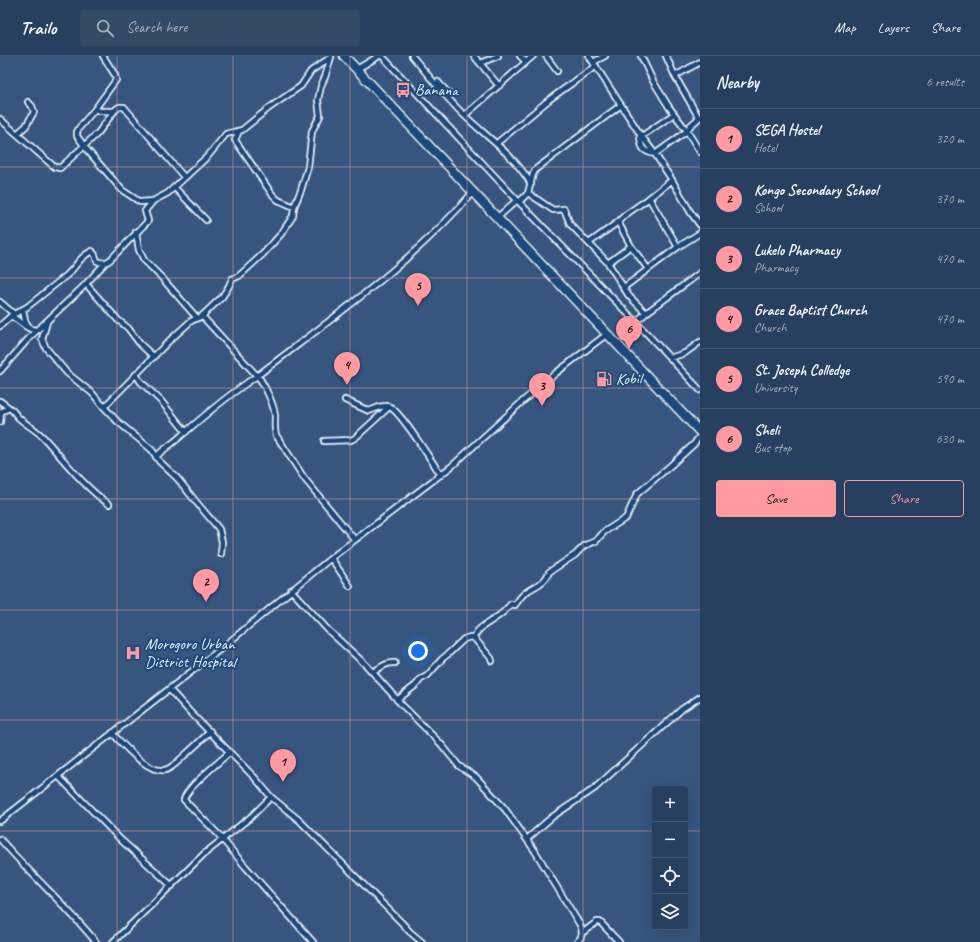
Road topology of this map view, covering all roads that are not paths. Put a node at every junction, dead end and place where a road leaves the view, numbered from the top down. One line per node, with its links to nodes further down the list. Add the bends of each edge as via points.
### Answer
1 (103, 56): 25 (street, via 116,80)
2 (379, 56): 19 (street)
3 (382, 56): 47 (street)
4 (412, 56): 28 (street)
5 (499, 56): 15 (street)
6 (520, 56): 16 (street)
7 (533, 56): 16 (street)
8 (546, 56): 20 (street)
9 (589, 56): 18 (street)
10 (605, 56): 18 (street)
11 (641, 56): 27 (street)
12 (666, 56): 21 (street)
13 (332, 57): 31 (street, via 311,71 301,86); 48 (street, via 321,86 318,100 320,116 311,136 308,168)
14 (345, 57): 19 (highway)
15 (477, 58): 22 (street)
16 (526, 62): 22 (street)
17 (700, 62): 21 (street)
18 (594, 64): 24 (street); 35 (street)
19 (357, 69): 43 (highway)
20 (557, 70)
21 (675, 76): 29 (street)
22 (499, 86): 28 (street)
23 (28, 102): 33 (street, via 34,112 26,126)
24 (621, 105): 34 (street); 41 (street, via 536,169)
25 (95, 109): 26 (street); 36 (street, via 77,132)
26 (114, 111): 36 (street, via 104,127); 39 (street, via 119,107 126,108)
27 (674, 114): 32 (street); 34 (street)
28 (465, 115): 35 (street)
29 (699, 118): 32 (street)
30 (0, 119): 33 (street)
31 (239, 131): 39 (street, via 226,134); 48 (street, via 236,141 272,194 278,200)
32 (687, 131): 37 (street); 38 (street)
33 (17, 134): 36 (street, via 58,168)
34 (641, 135): 38 (street, via 642,149)
35 (497, 143): 41 (street, via 523,169)
36 (84, 146): 46 (street, via 122,190 140,202)
37 (700, 150)
38 (655, 154): 40 (street)
39 (184, 177): 42 (street)
40 (672, 180): 45 (street); 52 (street)
41 (531, 184): 44 (street)
42 (174, 187): 46 (street); 50 (street)
43 (473, 192): 49 (highway); 80 (street, via 393,271)
44 (528, 193): 47 (street); 55 (street, via 553,210 564,209 570,224)
45 (649, 198): 51 (street); 57 (street)
46 (153, 201): 53 (street, via 145,211 148,221)
47 (519, 201): 49 (street); 70 (street)
48 (294, 207): 68 (street, via 287,226 269,248 239,276 232,279 222,297)
49 (497, 218): 74 (highway)
50 (206, 220)
51 (618, 222): 55 (street); 56 (street)
52 (699, 223)
53 (136, 232): 58 (street); 68 (street, via 139,250 144,260)
54 (700, 233): 57 (street)
55 (589, 243): 59 (street)
56 (631, 246): 59 (street); 60 (street)
57 (678, 246): 60 (street)
58 (106, 262): 62 (street); 65 (street, via 100,263 94,252 90,252 79,259 67,275)
59 (608, 263): 63 (street)
60 (648, 269): 63 (street)
61 (700, 273): 66 (street)
62 (86, 284): 69 (street); 76 (street)
63 (623, 288): 66 (street)
64 (0, 302): 67 (street)
65 (23, 309): 67 (street); 72 (street)
66 (646, 313): 70 (street)
67 (13, 315): 71 (street); 72 (street)
68 (199, 317): 76 (street); 80 (street)
69 (46, 322): 73 (street); 84 (street, via 42,339 46,348 67,373 92,393)
70 (636, 322): 77 (street)
71 (0, 326)
72 (30, 330): 73 (street)
73 (37, 330): 78 (street)
74 (607, 334): 89 (highway); 92 (street, via 523,401)
75 (700, 342): 77 (street)
76 (154, 357): 79 (street)
77 (670, 358): 81 (street)
78 (0, 371)
79 (136, 374): 84 (street); 88 (street)
80 (257, 376): 88 (street, via 238,388); 94 (street, via 265,387 273,407 276,436 304,478)
81 (700, 390)
82 (0, 400): 86 (street)
83 (345, 400): 85 (street, via 369,411 384,406)
84 (104, 407): 91 (street, via 152,450)
85 (390, 407): 90 (street, via 355,438); 92 (street, via 401,417)
86 (9, 408): 87 (street, via 1,412); 93 (street, via 44,438 73,471)
87 (0, 422)
88 (186, 432): 91 (street)
89 (699, 434): 99 (street, via 694,444 637,494 626,518 549,572 541,582 525,592 515,605 511,604 502,614 475,633)
90 (324, 441)
91 (156, 457): 95 (street, via 219,529 222,542)
92 (441, 475): 94 (street)
93 (109, 504)
94 (355, 540): 96 (street)
95 (220, 554)
96 (331, 558): 97 (street); 98 (street)
97 (350, 586)
98 (291, 590): 102 (street, via 328,630); 103 (street)
99 (474, 638): 100 (street); 105 (street, via 464,639 427,676)
100 (492, 661)
101 (395, 664): 102 (street, via 384,665)
102 (373, 672): 105 (street)
103 (170, 689): 106 (street); 107 (street)
104 (700, 697): 114 (street, via 682,709 594,789 552,817)
105 (397, 700): 114 (street, via 459,766 476,777)
106 (210, 731): 107 (street, via 177,762 164,770 156,769 137,758); 108 (street)
107 (112, 733): 109 (street)
108 (229, 753): 110 (street); 113 (street, via 184,797 187,804)
109 (58, 776): 111 (street); 115 (street, via 116,835)
110 (271, 797): 113 (street, via 252,816); 120 (street, via 298,820)
111 (0, 821)
112 (0, 839): 117 (street)
113 (222, 839): 115 (street); 119 (street)
114 (527, 839): 116 (street, via 565,898)
115 (172, 886): 118 (street)
116 (582, 933): 121 (street); 122 (street, via 600,922)
117 (96, 942)
118 (113, 942)
119 (314, 942)
120 (422, 942)
121 (577, 942)
122 (619, 942)

